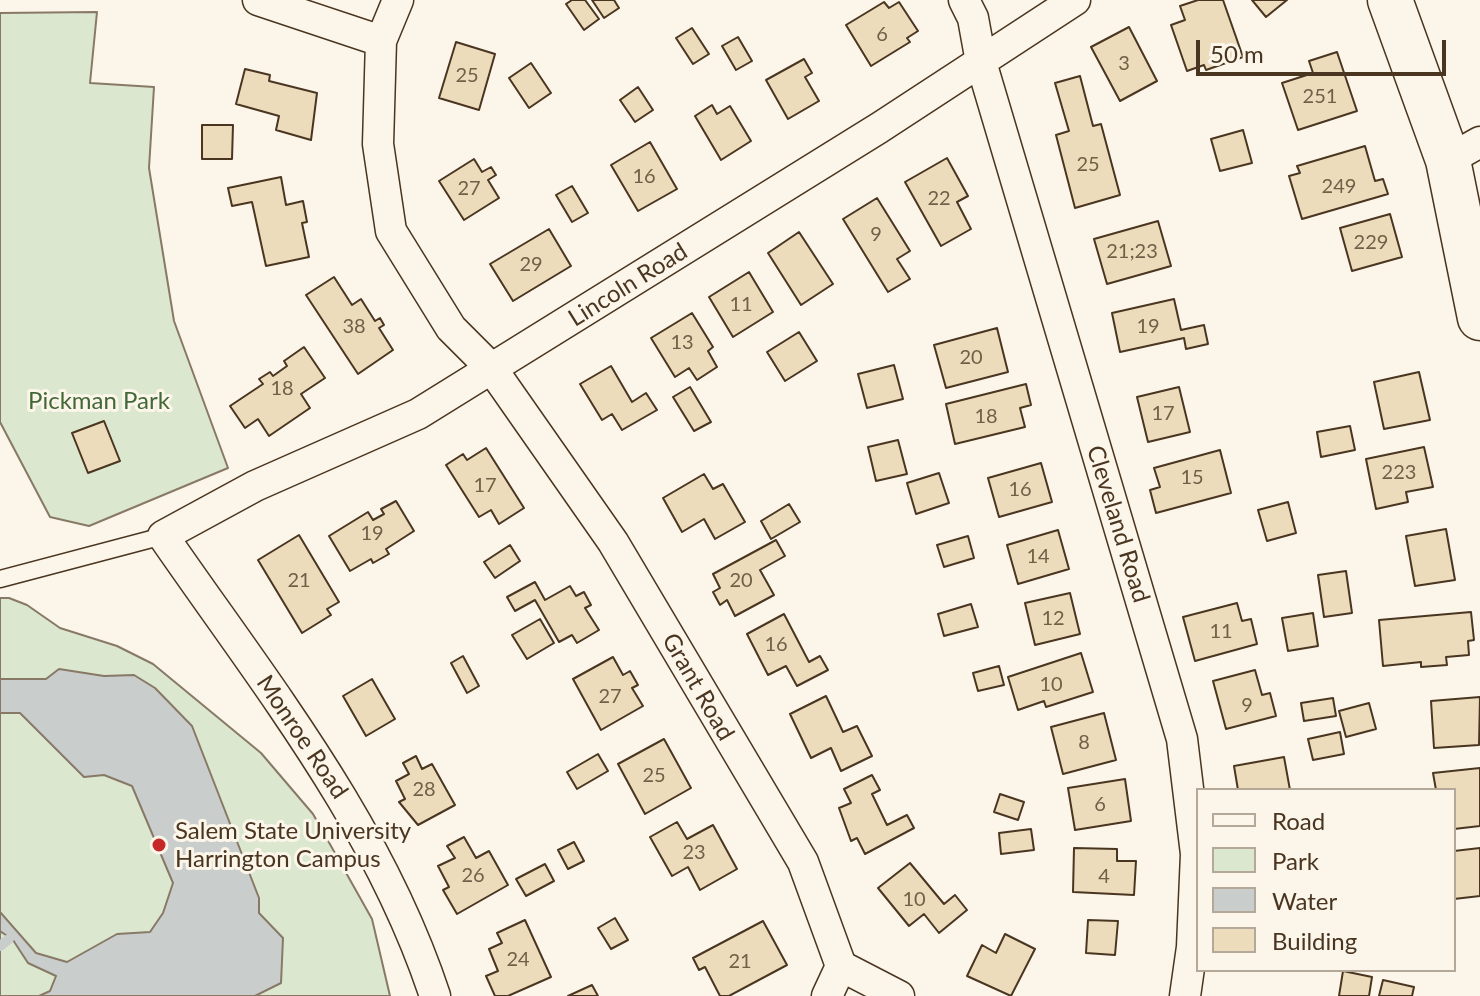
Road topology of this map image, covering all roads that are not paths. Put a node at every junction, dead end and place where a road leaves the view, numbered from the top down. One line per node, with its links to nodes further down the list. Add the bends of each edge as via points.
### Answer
1 (258, 0): 6 (street)
2 (398, 0): 6 (street)
3 (964, 0): 7 (street, Cleveland Road)
4 (1075, 0): 7 (street, Lincoln Road)
5 (1390, 0): 8 (highway)
6 (381, 41): 10 (street, Grant Road, via 378,144 391,231 451,328)
7 (981, 62): 10 (street, Lincoln Road); 17 (street, Cleveland Road, via 1182,739 1196,854)
8 (1464, 151): 9 (highway)
9 (1480, 318)
10 (492, 369): 11 (street, Lincoln Road, via 418,414 255,486); 13 (street, Grant Road, via 613,542 803,862)
11 (163, 536): 12 (lane); 14 (street, Monroe Road, via 317,753 359,824)
12 (0, 579)
13 (841, 966): 15 (street); 16 (street)
14 (435, 996)
15 (827, 996)
16 (899, 996)
17 (1185, 996)

